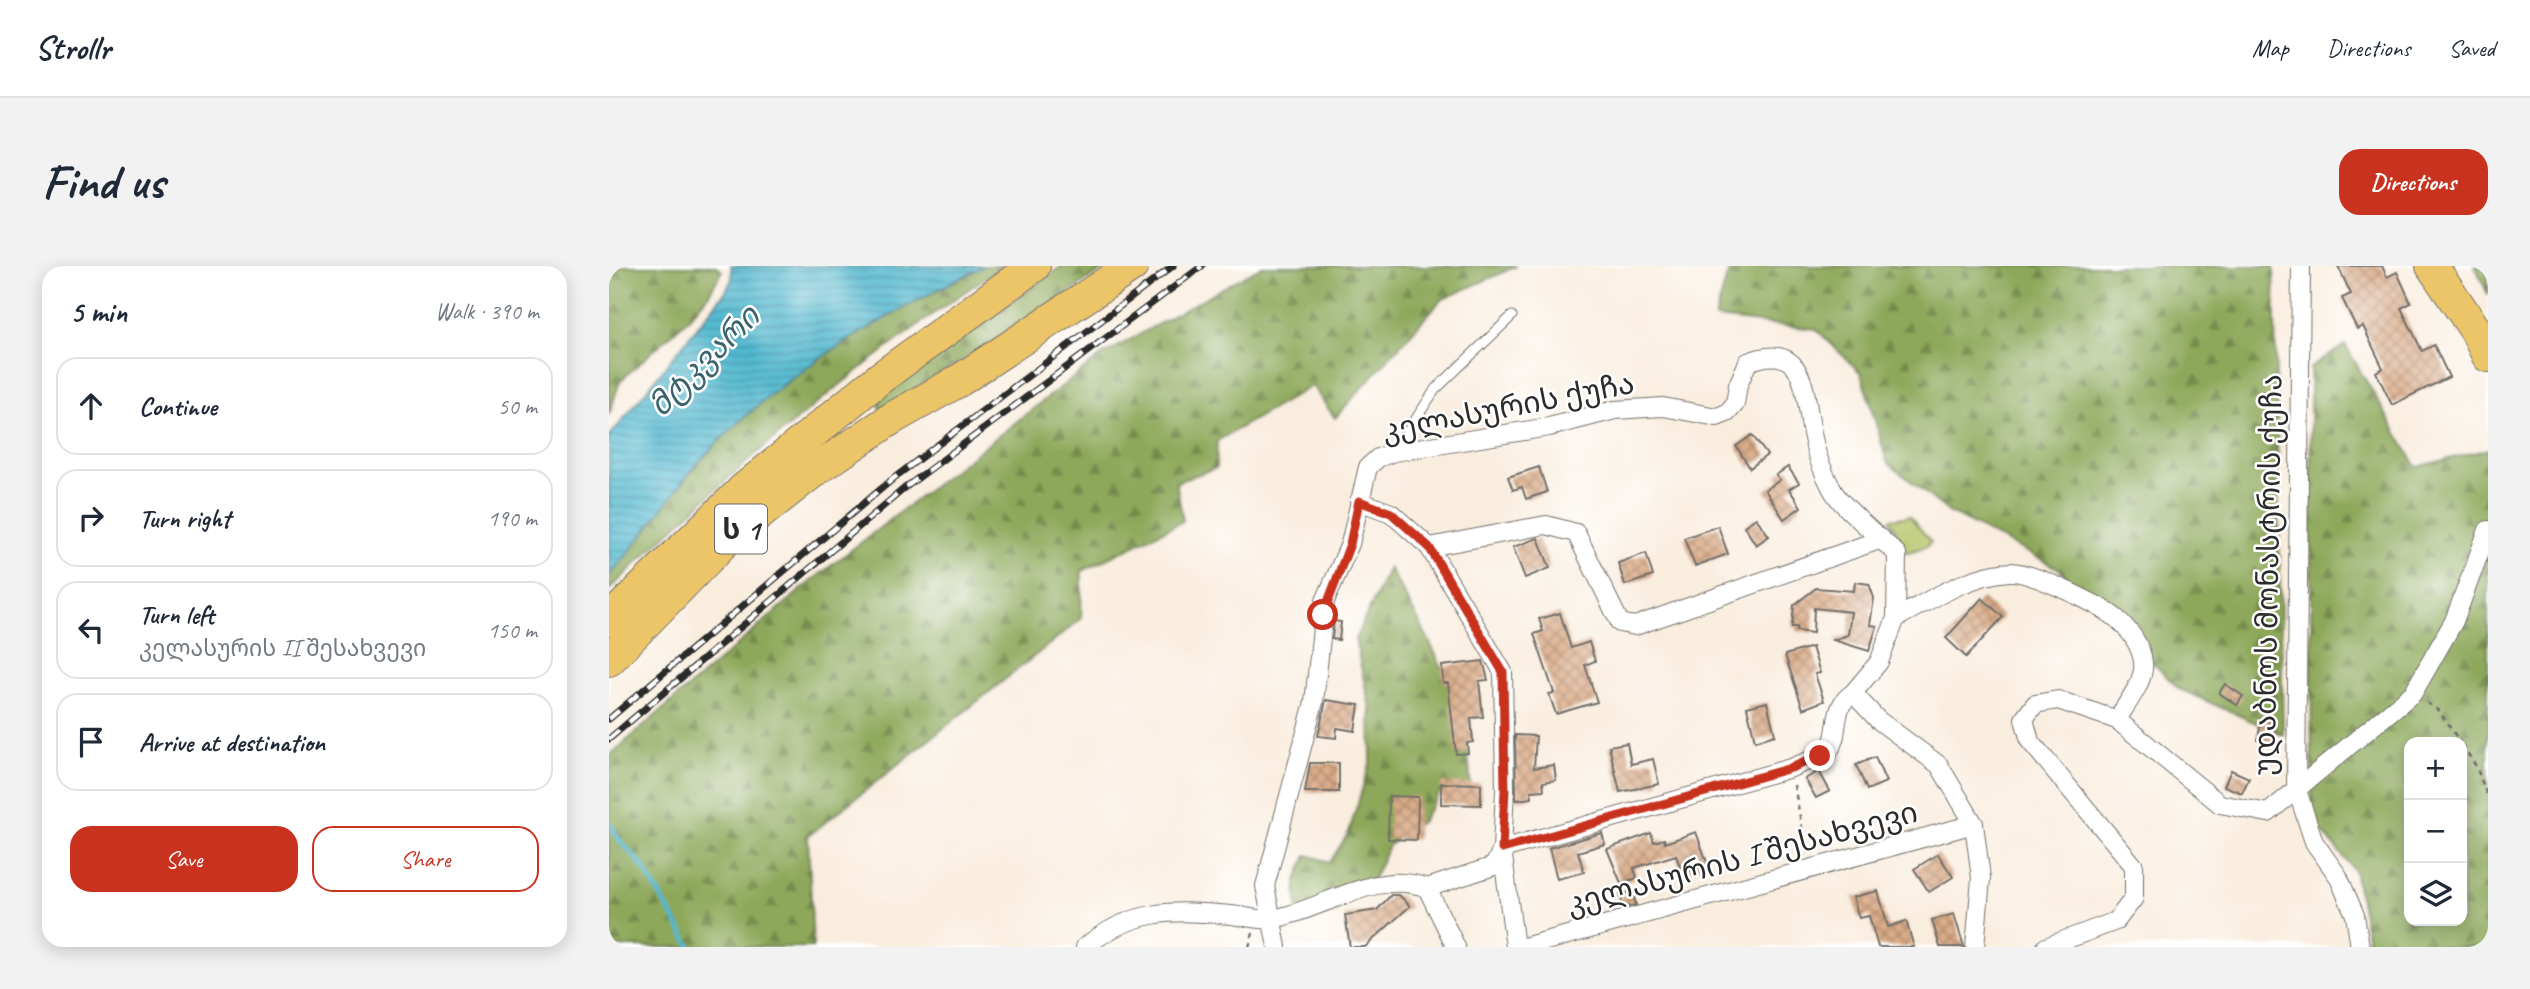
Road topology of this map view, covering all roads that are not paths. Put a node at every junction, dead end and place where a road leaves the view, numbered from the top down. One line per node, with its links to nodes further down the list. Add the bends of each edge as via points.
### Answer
1 (1034, 266): 13 (highway, ს 1, via 880,378 745,488)
2 (1132, 266): 14 (highway, ს 1, via 814,471 724,542)
3 (2301, 266): 17 (street, უდაბნოს მონასტრის ქუჩა)
4 (2432, 266): 6 (highway)
5 (1512, 316): 7 (lane, via 1435,390)
6 (2482, 344)
7 (1394, 452): 8 (street, კელასურის ქუჩა, via 1368,467); 10 (street, კელასურის ქუჩა, via 1549,427 1615,410 1663,407 1717,417 1735,404 1748,362 1763,356 1782,358 1795,365 1804,382 1813,440 1833,491)
8 (1359, 501): 11 (street, via 1391,513); 21 (street, via 1350,544 1325,601 1314,702 1265,886)
9 (2488, 530): 17 (street, via 2454,621 2413,692)
10 (1882, 539): 11 (street, via 1635,626 1620,623 1576,533 1546,525); 12 (street, კელასურის ქუჩა, via 1897,554)
11 (1429, 547): 19 (street, via 1503,672)
12 (1896, 618): 15 (street, კელასურის ქუჩა, via 1879,662); 16 (street, via 1973,580 2012,571 2058,586 2115,617 2136,639 2144,664)
13 (609, 620)
14 (609, 660)
15 (1853, 694): 18 (street, via 1878,720 1939,765); 19 (street, კელასურის ქუჩა, via 1838,708 1838,727 1828,753 1791,768)
16 (2117, 720): 17 (street, უდაბნოს მონასტრის ქუჩა, via 2220,804 2268,813); 28 (street, უდაბნოს მონასტრის ქუჩა, via 2058,700 2035,704 2024,719 2030,741 2134,866 2134,898 2116,920)
17 (2296, 787): 29 (street, via 2314,842 2338,876 2355,915)
18 (1975, 824): 26 (street, კელასურის I შესახვევი); 27 (street, via 1981,878)
19 (1502, 849): 20 (street, via 1494,866); 25 (street)
20 (1427, 888): 21 (street, via 1412,882 1383,884); 24 (street)
21 (1271, 920): 22 (street, via 1155,913 1119,923); 23 (street)
22 (1085, 947)
23 (1277, 947)
24 (1456, 947)
25 (1515, 947)
26 (1524, 947)
27 (1975, 947)
28 (2046, 947)
29 (2360, 947)

